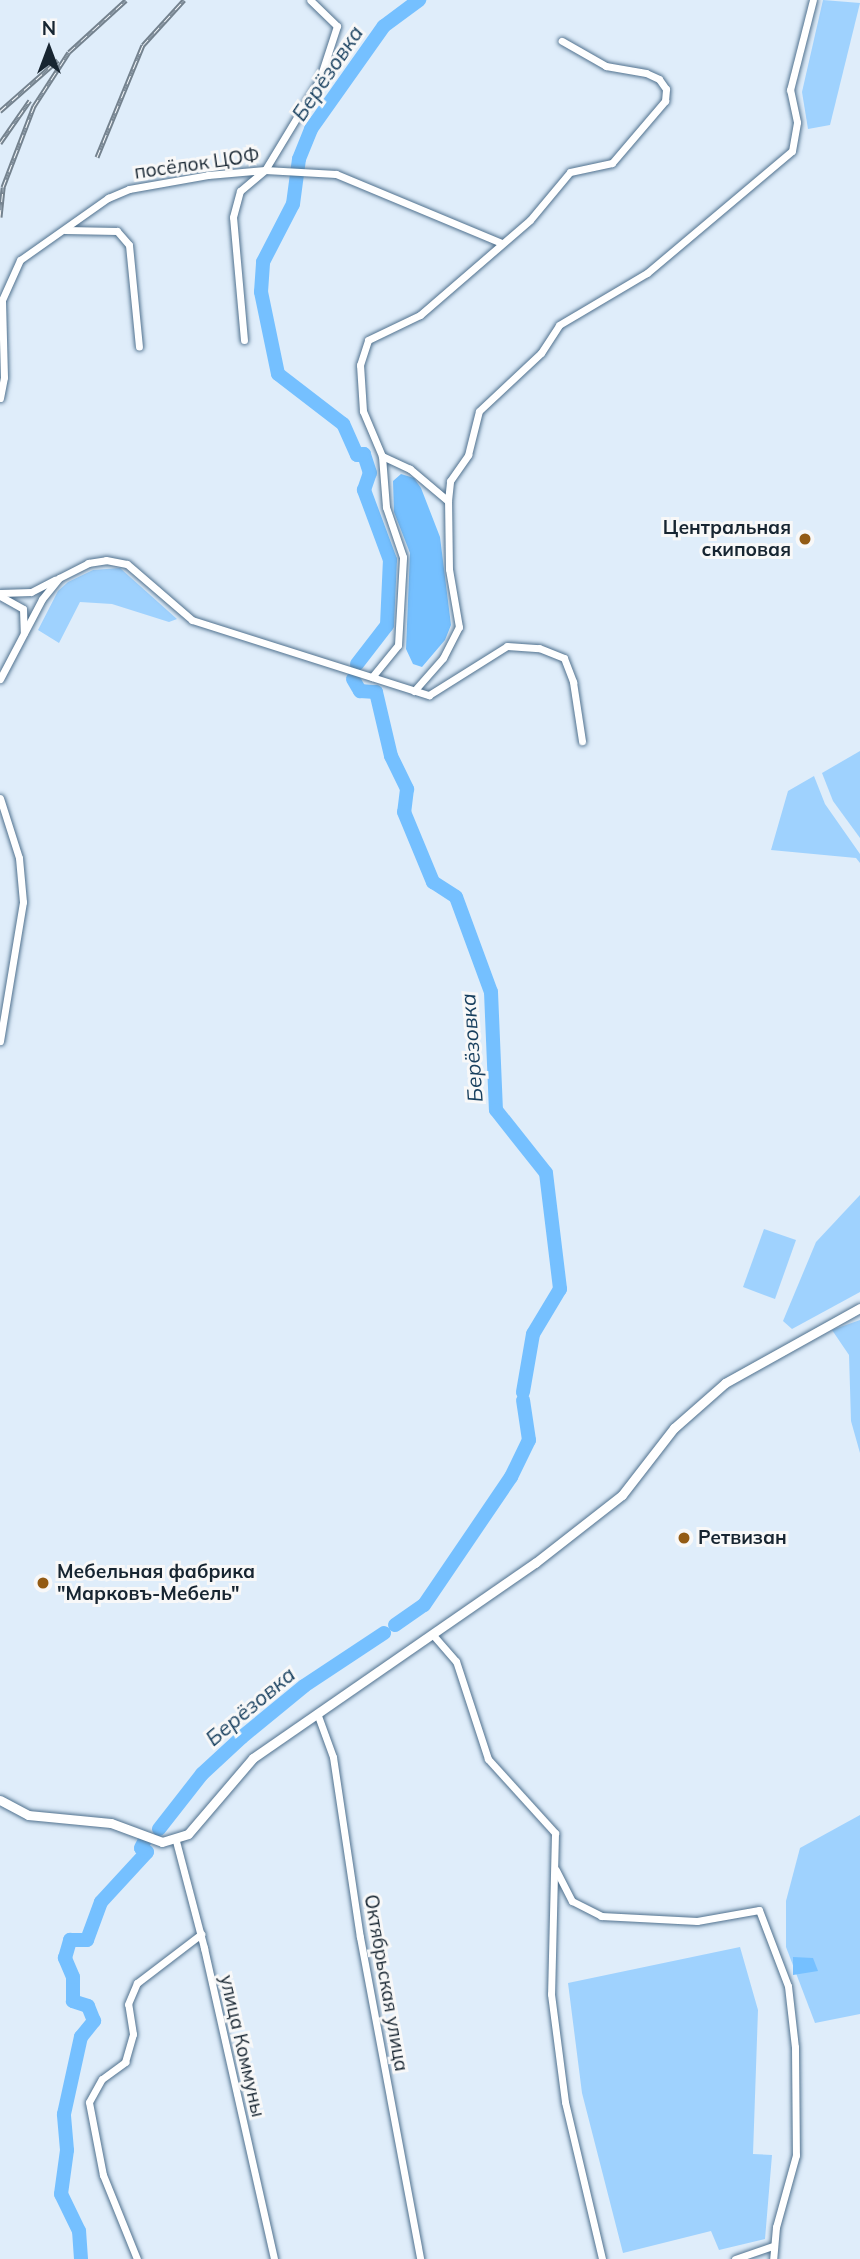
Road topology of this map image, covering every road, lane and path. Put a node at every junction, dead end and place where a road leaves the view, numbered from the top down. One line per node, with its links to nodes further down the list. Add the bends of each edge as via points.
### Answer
1 (310, 0): 4 (street, via 337,26 319,81)
2 (813, 0): 11 (street, via 790,90 797,122 792,152 647,272 559,325 541,354 479,411 468,454 450,481)
3 (562, 41): 6 (street, via 606,66 659,79 666,89 665,101 612,163 570,172 530,220)
4 (265, 170): 5 (street, посёлок ЦОФ, via 129,189 108,198); 6 (street, посёлок ЦОФ, via 300,170 359,182); 7 (street, via 240,191 233,217)
5 (64, 230): 8 (street, via 117,231 129,245); 9 (street, посёлок ЦОФ, via 20,260 2,300 4,377)
6 (502, 243): 10 (street, via 420,315 368,340 360,365 363,411)
7 (244, 340)
8 (139, 347)
9 (0, 398)
10 (382, 456): 11 (street, via 410,469); 15 (street, via 386,507 403,557 398,645)
11 (448, 501): 17 (street, via 449,569 459,627 443,657)
12 (59, 578): 13 (street, via 31,592); 14 (street); 15 (street, via 88,563 127,564 192,620)
13 (0, 595): 14 (street, via 23,609)
14 (24, 634): 16 (street)
15 (372, 677): 17 (street)
16 (0, 679)
17 (414, 691): 18 (street, via 429,695 507,646 539,648 564,658 573,682)
18 (582, 741)
19 (0, 798): 20 (street, via 19,858 23,902)
20 (0, 1041)
21 (860, 1308): 22 (street, via 725,1383 674,1428 622,1495)
22 (433, 1635): 23 (street); 26 (street, via 456,1661 488,1759 555,1833)
23 (317, 1713): 25 (street, via 253,1758 193,1829); 31 (street, Октябрьская улица, via 333,1756 360,1937)
24 (0, 1800): 25 (street, via 42,1819 111,1823 162,1842)
25 (176, 1841): 27 (street, улица Коммуны)
26 (556, 1870): 28 (street, via 572,1902 601,1916 698,1921 759,1910 788,1986 795,2047 796,2155); 32 (street, via 551,1994 565,2102)
27 (201, 1934): 29 (street, via 137,1983 128,2004 133,2034 125,2062 102,2078 89,2102 103,2175); 30 (street, улица Коммуны)
28 (772, 2246): 33 (street); 34 (street)
29 (137, 2259)
30 (274, 2259)
31 (420, 2259)
32 (602, 2259)
33 (735, 2259)
34 (773, 2259)

